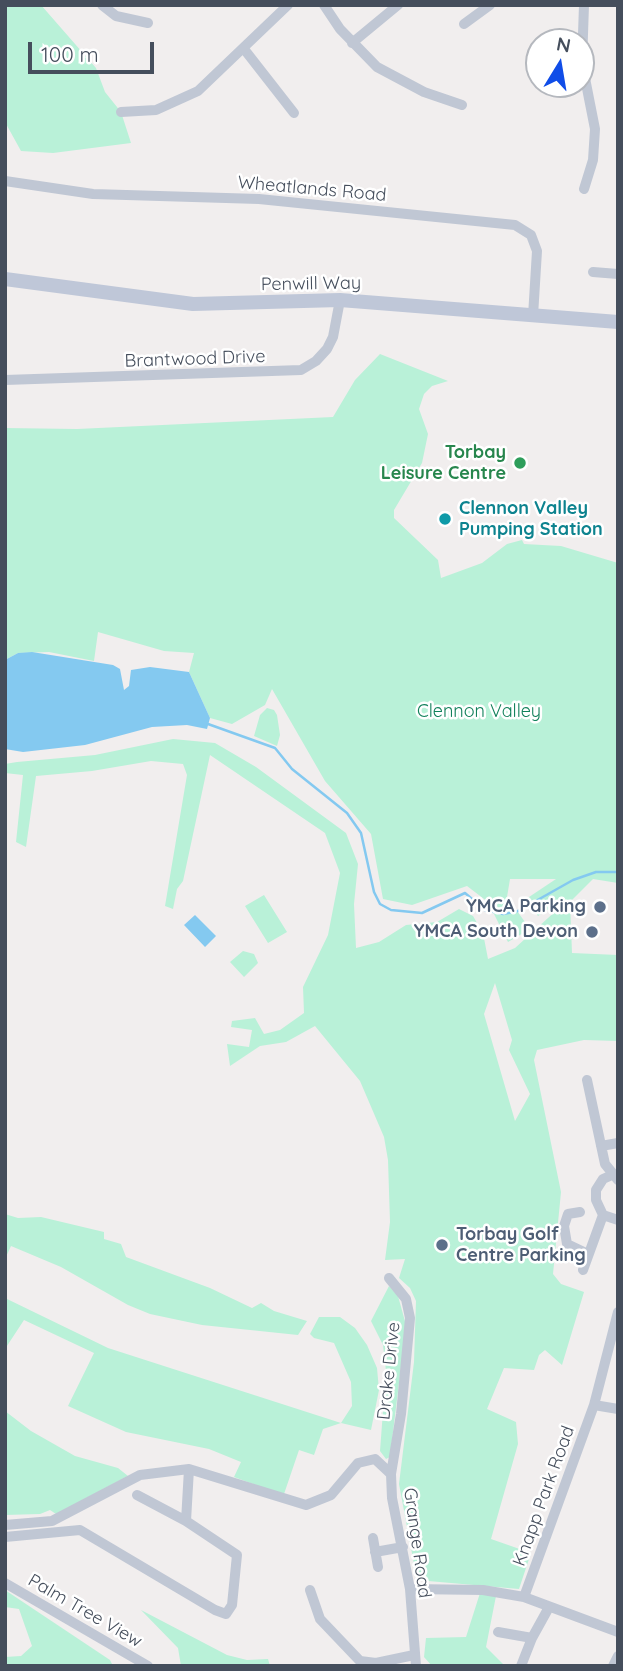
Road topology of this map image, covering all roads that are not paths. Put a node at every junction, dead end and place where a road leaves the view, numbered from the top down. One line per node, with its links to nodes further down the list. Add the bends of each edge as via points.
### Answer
1 (102, 5): 7 (street, via 116,16)
2 (288, 5): 10 (street)
3 (324, 5): 9 (street)
4 (398, 5): 9 (street)
5 (490, 5): 8 (street)
6 (584, 5): 15 (street, via 582,63 595,128 593,160)
7 (148, 23)
8 (464, 24)
9 (352, 43): 11 (street, via 391,75)
10 (244, 49): 12 (street, via 198,91 180,101 156,110); 13 (street)
11 (462, 105)
12 (121, 111)
13 (294, 113)
14 (5, 181): 20 (street, Wheatlands Road, via 93,194 259,199 515,225 531,235 537,251)
15 (584, 189)
16 (593, 272): 17 (street)
17 (618, 274)
18 (5, 278): 19 (street, Penwill Way, via 193,304)
19 (340, 300): 20 (street, Penwill Way); 22 (street, Brantwood Drive, via 327,349 301,370)
20 (533, 316): 21 (street, Penwill Way)
21 (618, 322)
22 (5, 380)
23 (587, 1080): 25 (street)
24 (618, 1143): 25 (street)
25 (601, 1146): 26 (street)
26 (615, 1178): 28 (street, via 603,1179 596,1190)
27 (580, 1212): 30 (street, via 568,1214 564,1226 567,1244)
28 (603, 1215): 29 (street); 30 (street)
29 (618, 1220)
30 (588, 1254): 31 (street)
31 (583, 1270)
32 (389, 1278): 37 (street, Drake Drive, via 406,1299 410,1318)
33 (618, 1312): 34 (street, Knapp Park Road)
34 (594, 1405): 35 (street); 49 (street, Knapp Park Road)
35 (618, 1409)
36 (189, 1469): 37 (street, Grange Road, via 306,1505 331,1494 358,1463 375,1460); 39 (street); 40 (street, Grange Road, via 140,1475 52,1521)
37 (391, 1474): 43 (street, Grange Road)
38 (137, 1495): 39 (street)
39 (186, 1521): 41 (street, via 237,1555 232,1605 226,1614 80,1530)
40 (5, 1525)
41 (5, 1537)
42 (373, 1538): 44 (street)
43 (403, 1547): 44 (street); 47 (street, Grange Road)
44 (375, 1552): 45 (street)
45 (378, 1567)
46 (5, 1583): 56 (street, Palm Tree View)
47 (410, 1589): 49 (street, via 483,1590); 54 (street, Grange Road)
48 (310, 1590): 54 (street, via 320,1619 360,1661 376,1663)
49 (524, 1598): 50 (street)
50 (548, 1609): 52 (street); 53 (street)
51 (498, 1632): 53 (street)
52 (618, 1632)
53 (532, 1638): 58 (street)
54 (414, 1655): 57 (street, Grange Road)
55 (618, 1656): 59 (street)
56 (148, 1666)
57 (416, 1666)
58 (521, 1666)
59 (612, 1666)

